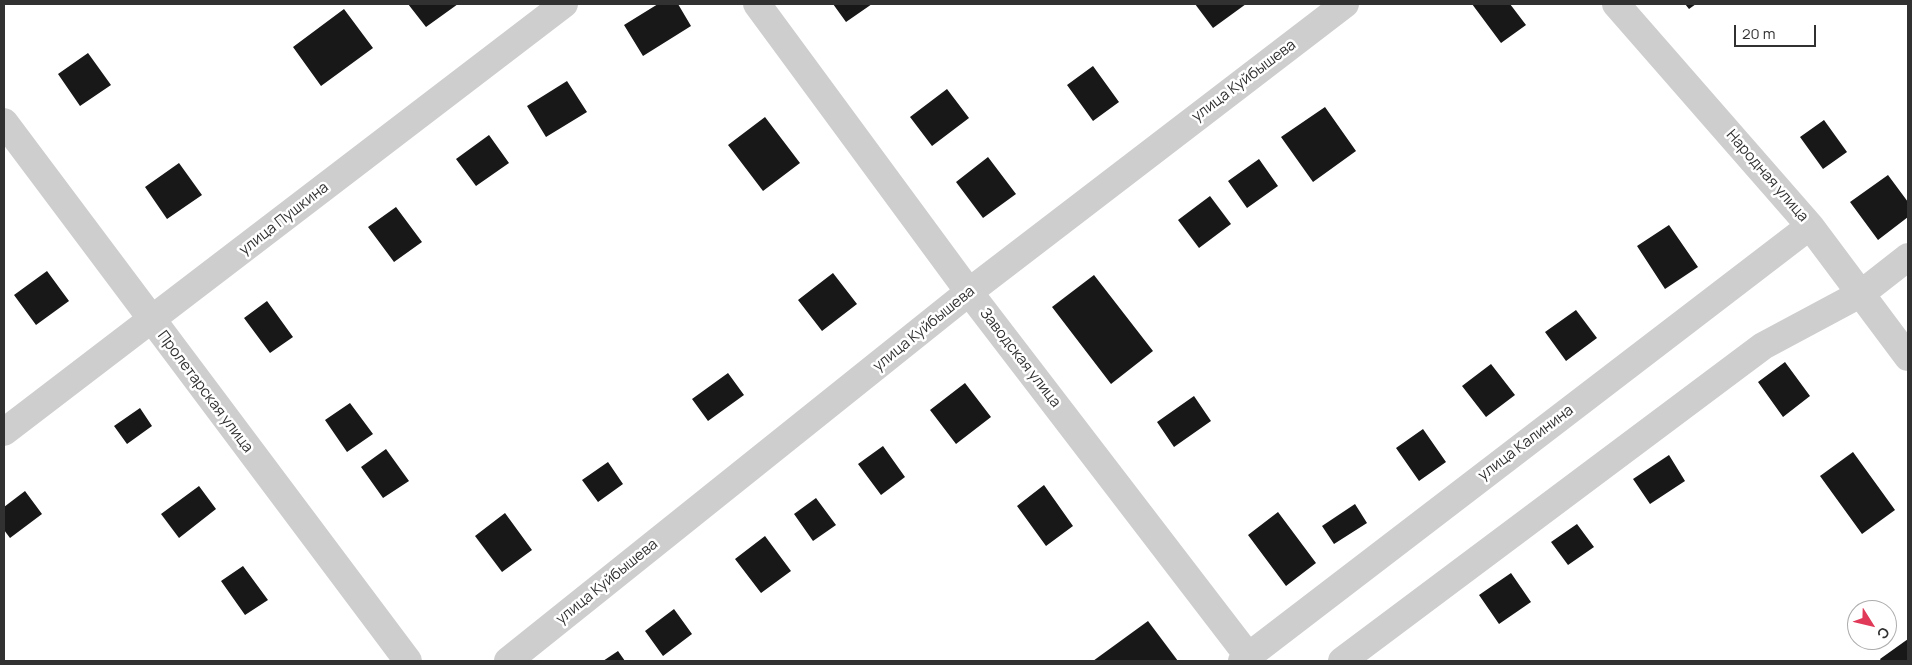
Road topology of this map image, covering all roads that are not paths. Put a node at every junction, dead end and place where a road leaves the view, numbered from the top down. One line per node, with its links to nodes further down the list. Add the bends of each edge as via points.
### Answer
1 (564, 4): 10 (street, улица Пушкина)
2 (757, 4): 8 (street, Заводская улица)
3 (1345, 4): 8 (street, улица Куйбышева)
4 (1616, 4): 6 (street, Народная улица)
5 (4, 122): 10 (street, Пролетарская улица)
6 (1810, 226): 9 (street, Народная улица); 13 (street, улица Калинина)
7 (1908, 258): 9 (street)
8 (969, 292): 13 (street, Заводская улица); 15 (street, улица Куйбышева)
9 (1862, 293): 11 (street, Народная улица); 16 (street, via 1763,346)
10 (151, 321): 12 (street, улица Пушкина); 14 (street, Пролетарская улица)
11 (1908, 357)
12 (4, 432)
13 (1247, 659)
14 (408, 661)
15 (508, 661)
16 (1342, 661)

